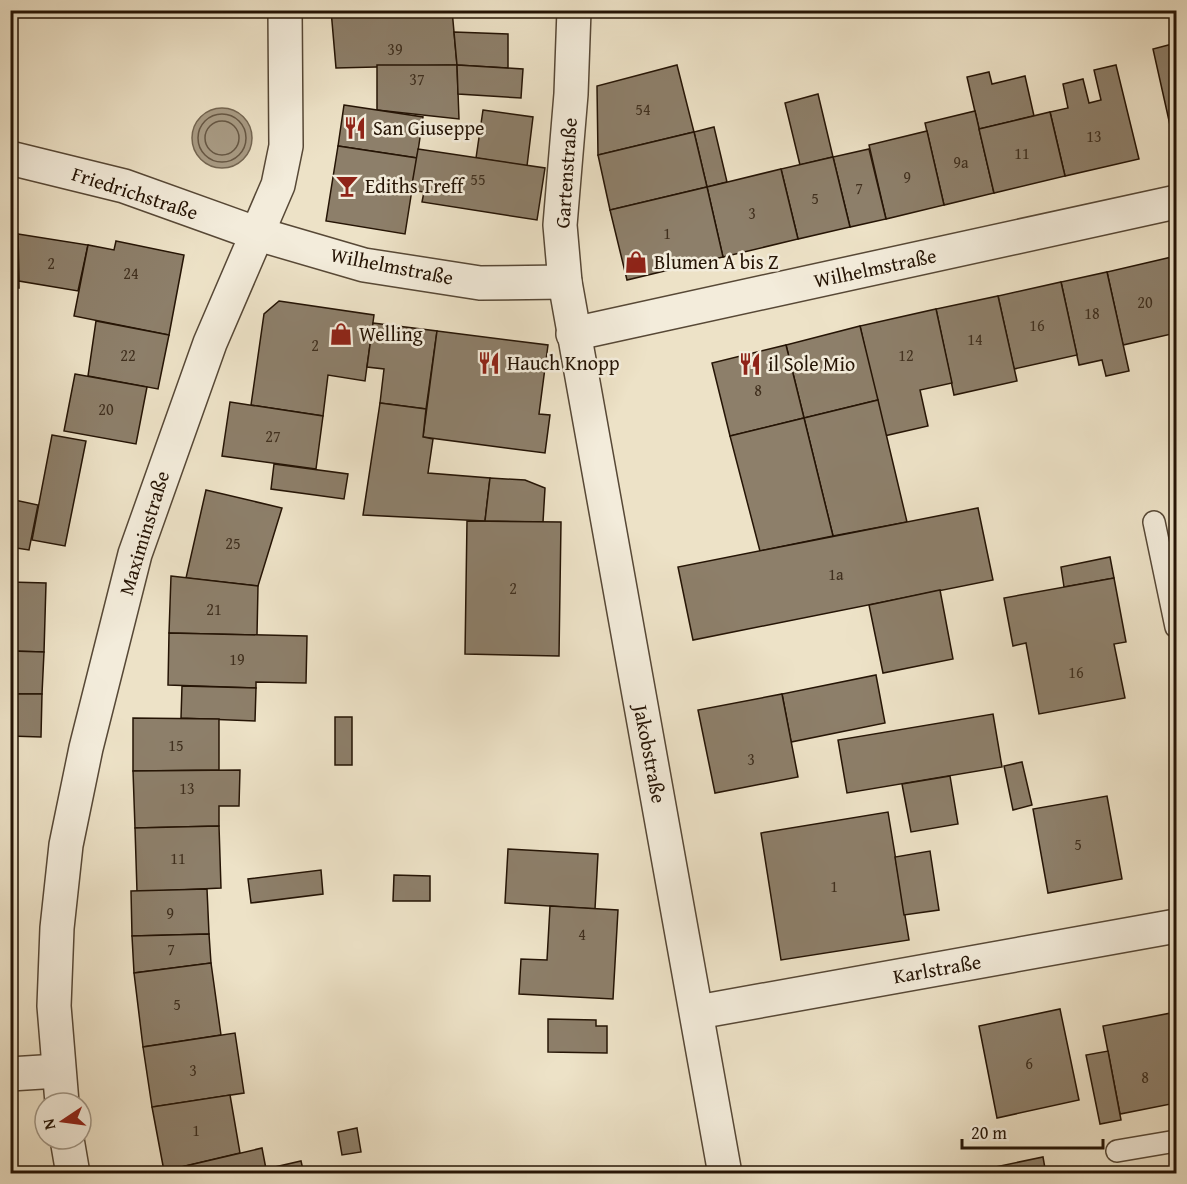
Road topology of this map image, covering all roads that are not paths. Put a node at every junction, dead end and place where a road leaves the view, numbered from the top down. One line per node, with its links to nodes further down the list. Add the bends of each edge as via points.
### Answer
1 (285, 10): 5 (street, Maximinstraße, via 286,146 278,185)
2 (574, 10): 6 (street, Gartenstraße, via 572,94 560,225)
3 (10, 158): 5 (street, Friedrichstraße, via 124,186)
4 (1176, 202): 7 (street, Wilhelmstraße)
5 (258, 234): 6 (street, Wilhelmstraße, via 364,265 480,283); 12 (street, Maximinstraße, via 210,343 135,554 86,748 66,845 57,928 54,1006)
6 (565, 282): 7 (street, Gartenstraße)
7 (573, 334): 11 (street, Jakobstraße)
8 (1154, 522): 9 (lane)
9 (1176, 627)
10 (1176, 926): 11 (street, Karlstraße)
11 (698, 1012): 19 (street, Jakobstraße)
12 (58, 1071): 13 (street); 14 (street, Maximinstraße)
13 (10, 1074)
14 (60, 1091)
15 (1176, 1141): 17 (lane)
16 (69, 1151): 18 (street)
17 (1117, 1151)
18 (73, 1173)
19 (725, 1173)

